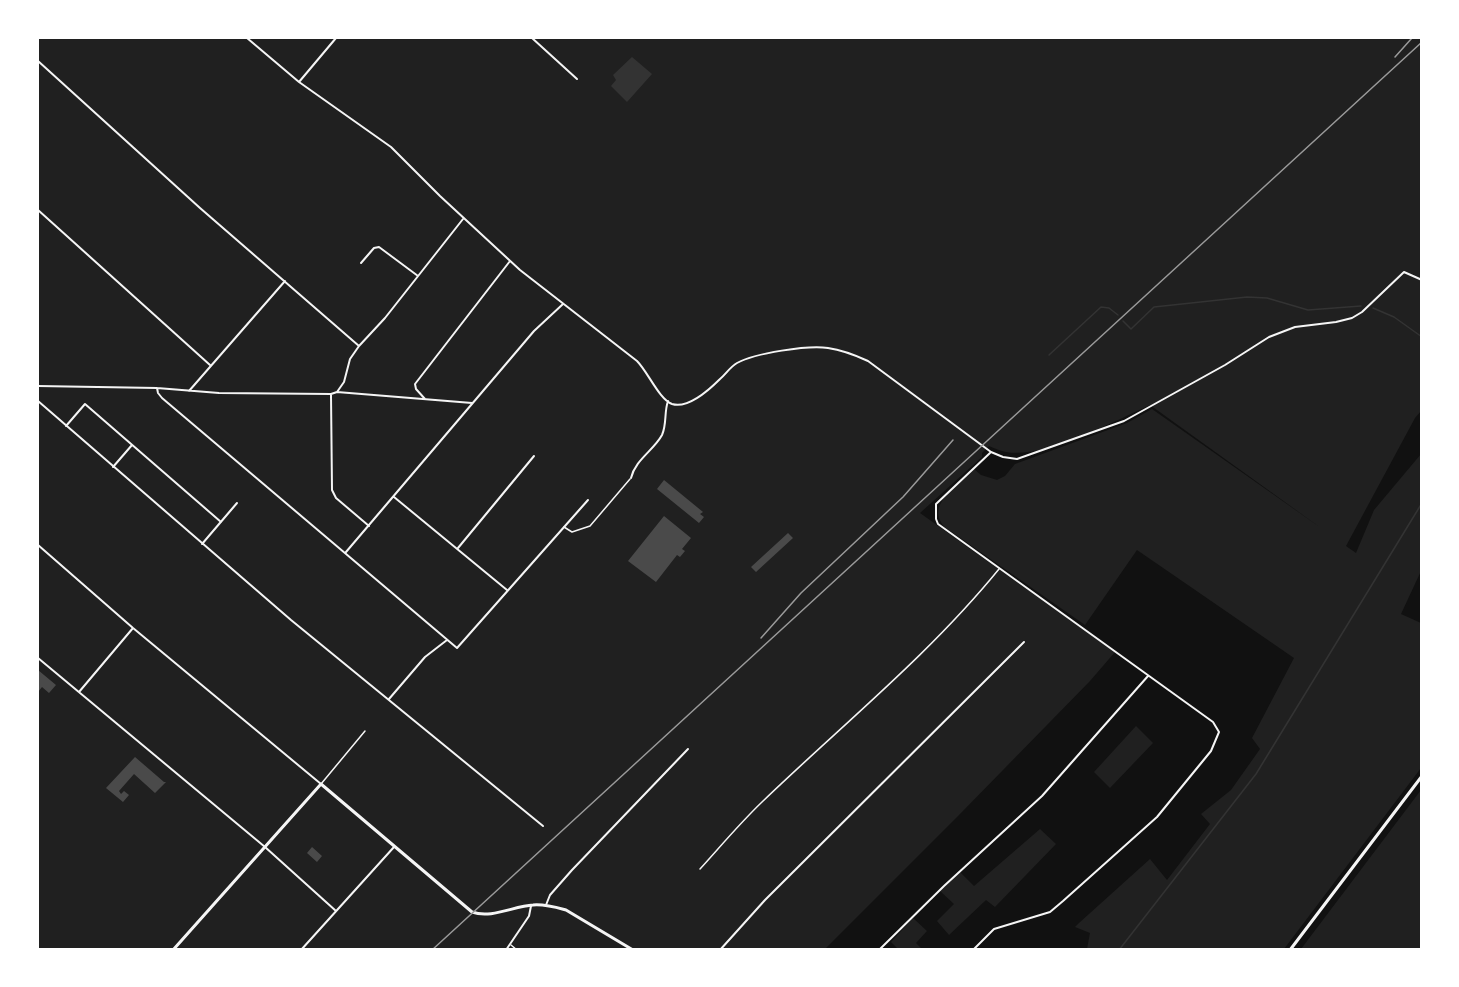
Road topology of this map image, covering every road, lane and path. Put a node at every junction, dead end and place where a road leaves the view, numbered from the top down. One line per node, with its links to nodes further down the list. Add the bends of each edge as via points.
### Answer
1 (247, 38): 6 (street)
2 (336, 38): 6 (street)
3 (532, 38): 5 (street)
4 (38, 61): 13 (street)
5 (578, 79)
6 (299, 82): 8 (street, via 391,147)
7 (38, 210): 16 (street)
8 (464, 218): 9 (street); 11 (street)
9 (510, 261): 14 (street); 22 (street, via 415,384)
10 (361, 264): 11 (street, via 379,247)
11 (418, 276): 15 (street)
12 (1422, 280): 28 (street, via 1404,272 1362,312 1269,337 1124,420 1017,459)
13 (285, 281): 15 (street); 16 (street)
14 (563, 304): 24 (street, via 638,361); 25 (street, via 534,331)
15 (359, 345): 20 (street)
16 (210, 365): 19 (street)
17 (38, 386): 18 (street)
18 (157, 388): 19 (street); 41 (street, via 162,398 209,440)
19 (189, 391): 21 (street)
20 (337, 392): 21 (street); 22 (street)
21 (331, 394): 36 (street, via 332,490)
22 (427, 400): 25 (street)
23 (38, 401): 26 (street)
24 (668, 401): 28 (street, via 677,405 687,403 742,361 791,350 827,348 876,365); 31 (street, via 662,434)
25 (472, 403): 32 (street)
26 (66, 426): 27 (street, via 85,405); 30 (street)
27 (132, 445): 30 (street); 35 (street)
28 (991, 452): 42 (street, via 939,500 935,509 942,529)
29 (534, 456): 40 (street)
30 (113, 467): 39 (street)
31 (631, 478): 37 (lane, via 590,526 576,532)
32 (394, 497): 36 (street); 40 (street)
33 (588, 500): 37 (street)
34 (237, 503): 35 (street)
35 (221, 522): 39 (street)
36 (369, 526): 41 (street)
37 (564, 527): 43 (street)
38 (38, 544): 44 (street)
39 (202, 544): 50 (street)
40 (457, 549): 43 (street)
41 (345, 553): 45 (street)
42 (1000, 568): 48 (street); 58 (lane, via 933,643 760,804)
43 (507, 590): 45 (street, via 457,648)
44 (134, 628): 49 (street); 54 (street)
45 (447, 640): 50 (street, via 425,657)
46 (1024, 642): 68 (street, via 765,900)
47 (38, 658): 49 (street)
48 (1148, 676): 69 (street, via 1042,796); 70 (street, via 1217,726 1219,736 1211,750 1157,817 1050,912 994,929)
49 (79, 692): 56 (street)
50 (389, 699): 55 (street)
51 (365, 731): 54 (lane)
52 (688, 749): 60 (street, via 572,870)
53 (1422, 776): 71 (street)
54 (321, 784): 56 (street); 57 (street)
55 (543, 826)
56 (265, 847): 61 (street); 63 (street)
57 (394, 847): 59 (street, via 472,912 485,914); 61 (street)
58 (700, 869)
59 (531, 905): 60 (street); 62 (street, via 529,916)
60 (546, 905): 67 (street, via 566,910)
61 (336, 911): 64 (street)
62 (510, 944): 65 (street); 66 (lane)
63 (173, 950)
64 (301, 950)
65 (506, 950)
66 (517, 950)
67 (633, 950)
68 (720, 950)
69 (879, 950)
70 (974, 950)
71 (1290, 950)

